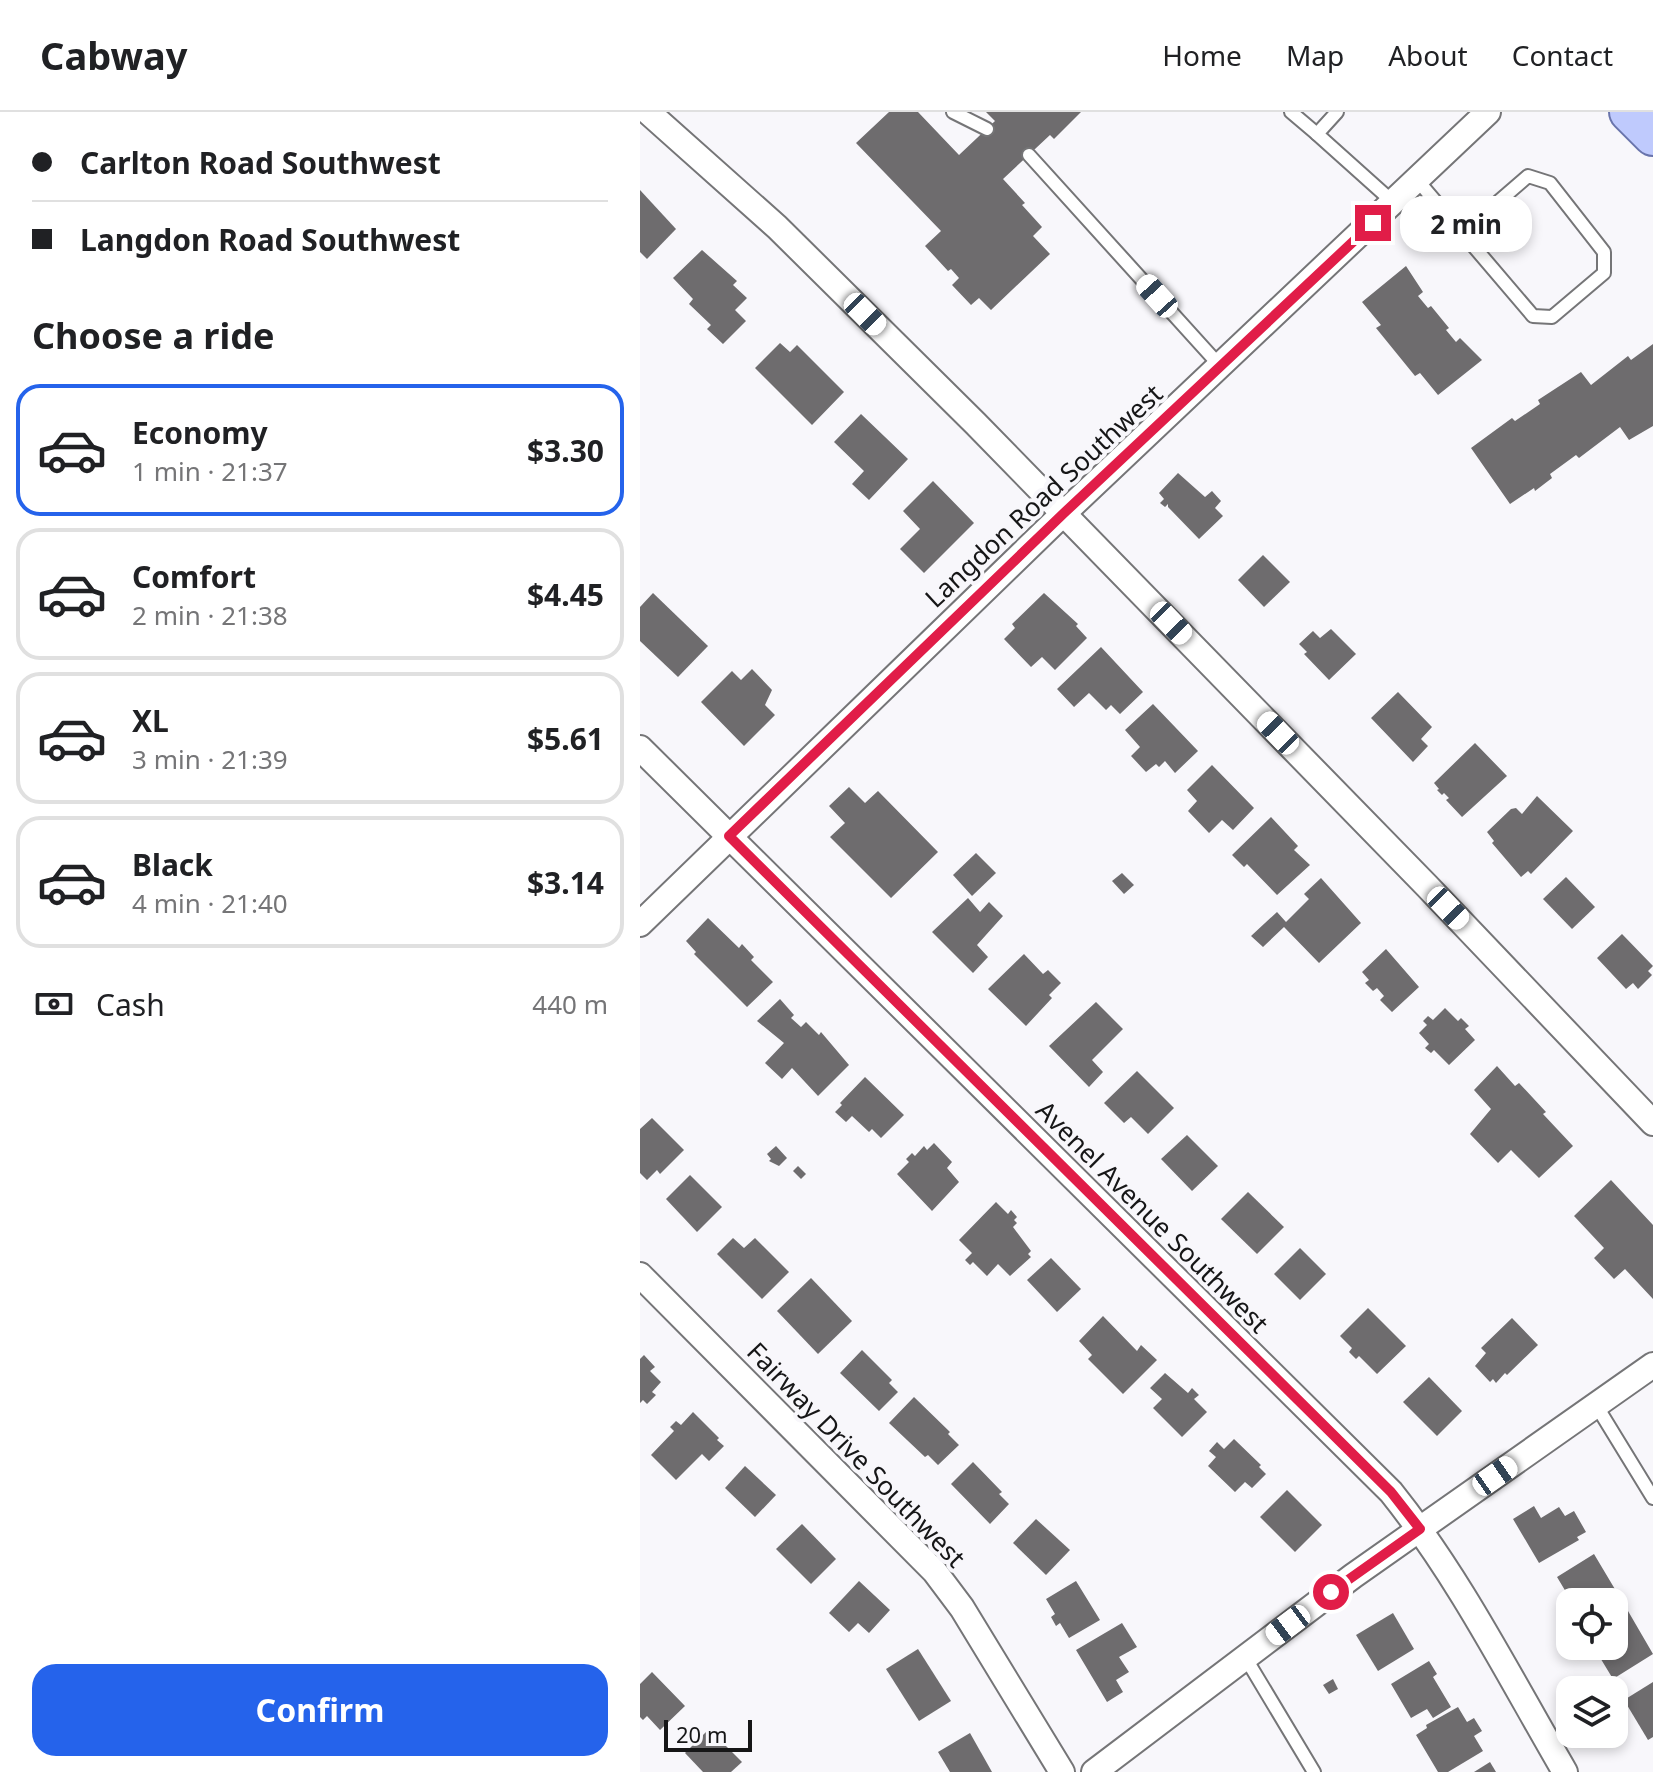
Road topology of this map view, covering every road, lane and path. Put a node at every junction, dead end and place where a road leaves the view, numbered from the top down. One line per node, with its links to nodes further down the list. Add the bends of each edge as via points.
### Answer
1 (648, 112): 15 (street, via 777,227)
2 (953, 112): 7 (lane)
3 (1291, 112): 8 (lane)
4 (1337, 112): 8 (lane)
5 (1488, 112): 11 (street, Langdon Road Southwest)
6 (1629, 112): 9 (main road)
7 (987, 129)
8 (1317, 134): 12 (lane)
9 (1653, 136)
10 (1029, 155): 14 (lane)
11 (1418, 181): 12 (street, Langdon Road Southwest); 13 (lane)
12 (1394, 203): 14 (street, Langdon Road Southwest)
13 (1462, 233): 13 (lane, via 1533,316 1552,317 1604,273 1604,252 1559,194 1550,183 1528,176)
14 (1221, 367): 15 (street, Langdon Road Southwest)
15 (1064, 513): 17 (street, Langdon Road Southwest); 19 (street)
16 (640, 748): 17 (street, Avenel Avenue Southwest)
17 (729, 836): 18 (street, Langdon Road Southwest); 24 (street, Avenel Avenue Southwest, via 1391,1492)
18 (640, 924)
19 (1653, 1123)
20 (640, 1275): 26 (street, Fairway Drive Southwest, via 935,1572)
21 (1653, 1365): 22 (street)
22 (1596, 1405): 23 (lane); 24 (street)
23 (1653, 1498)
24 (1420, 1529): 25 (street); 29 (street, Avenel Avenue Southwest)
25 (1245, 1657): 27 (street); 28 (lane)
26 (1062, 1772)
27 (1094, 1772)
28 (1314, 1772)
29 (1565, 1772)

